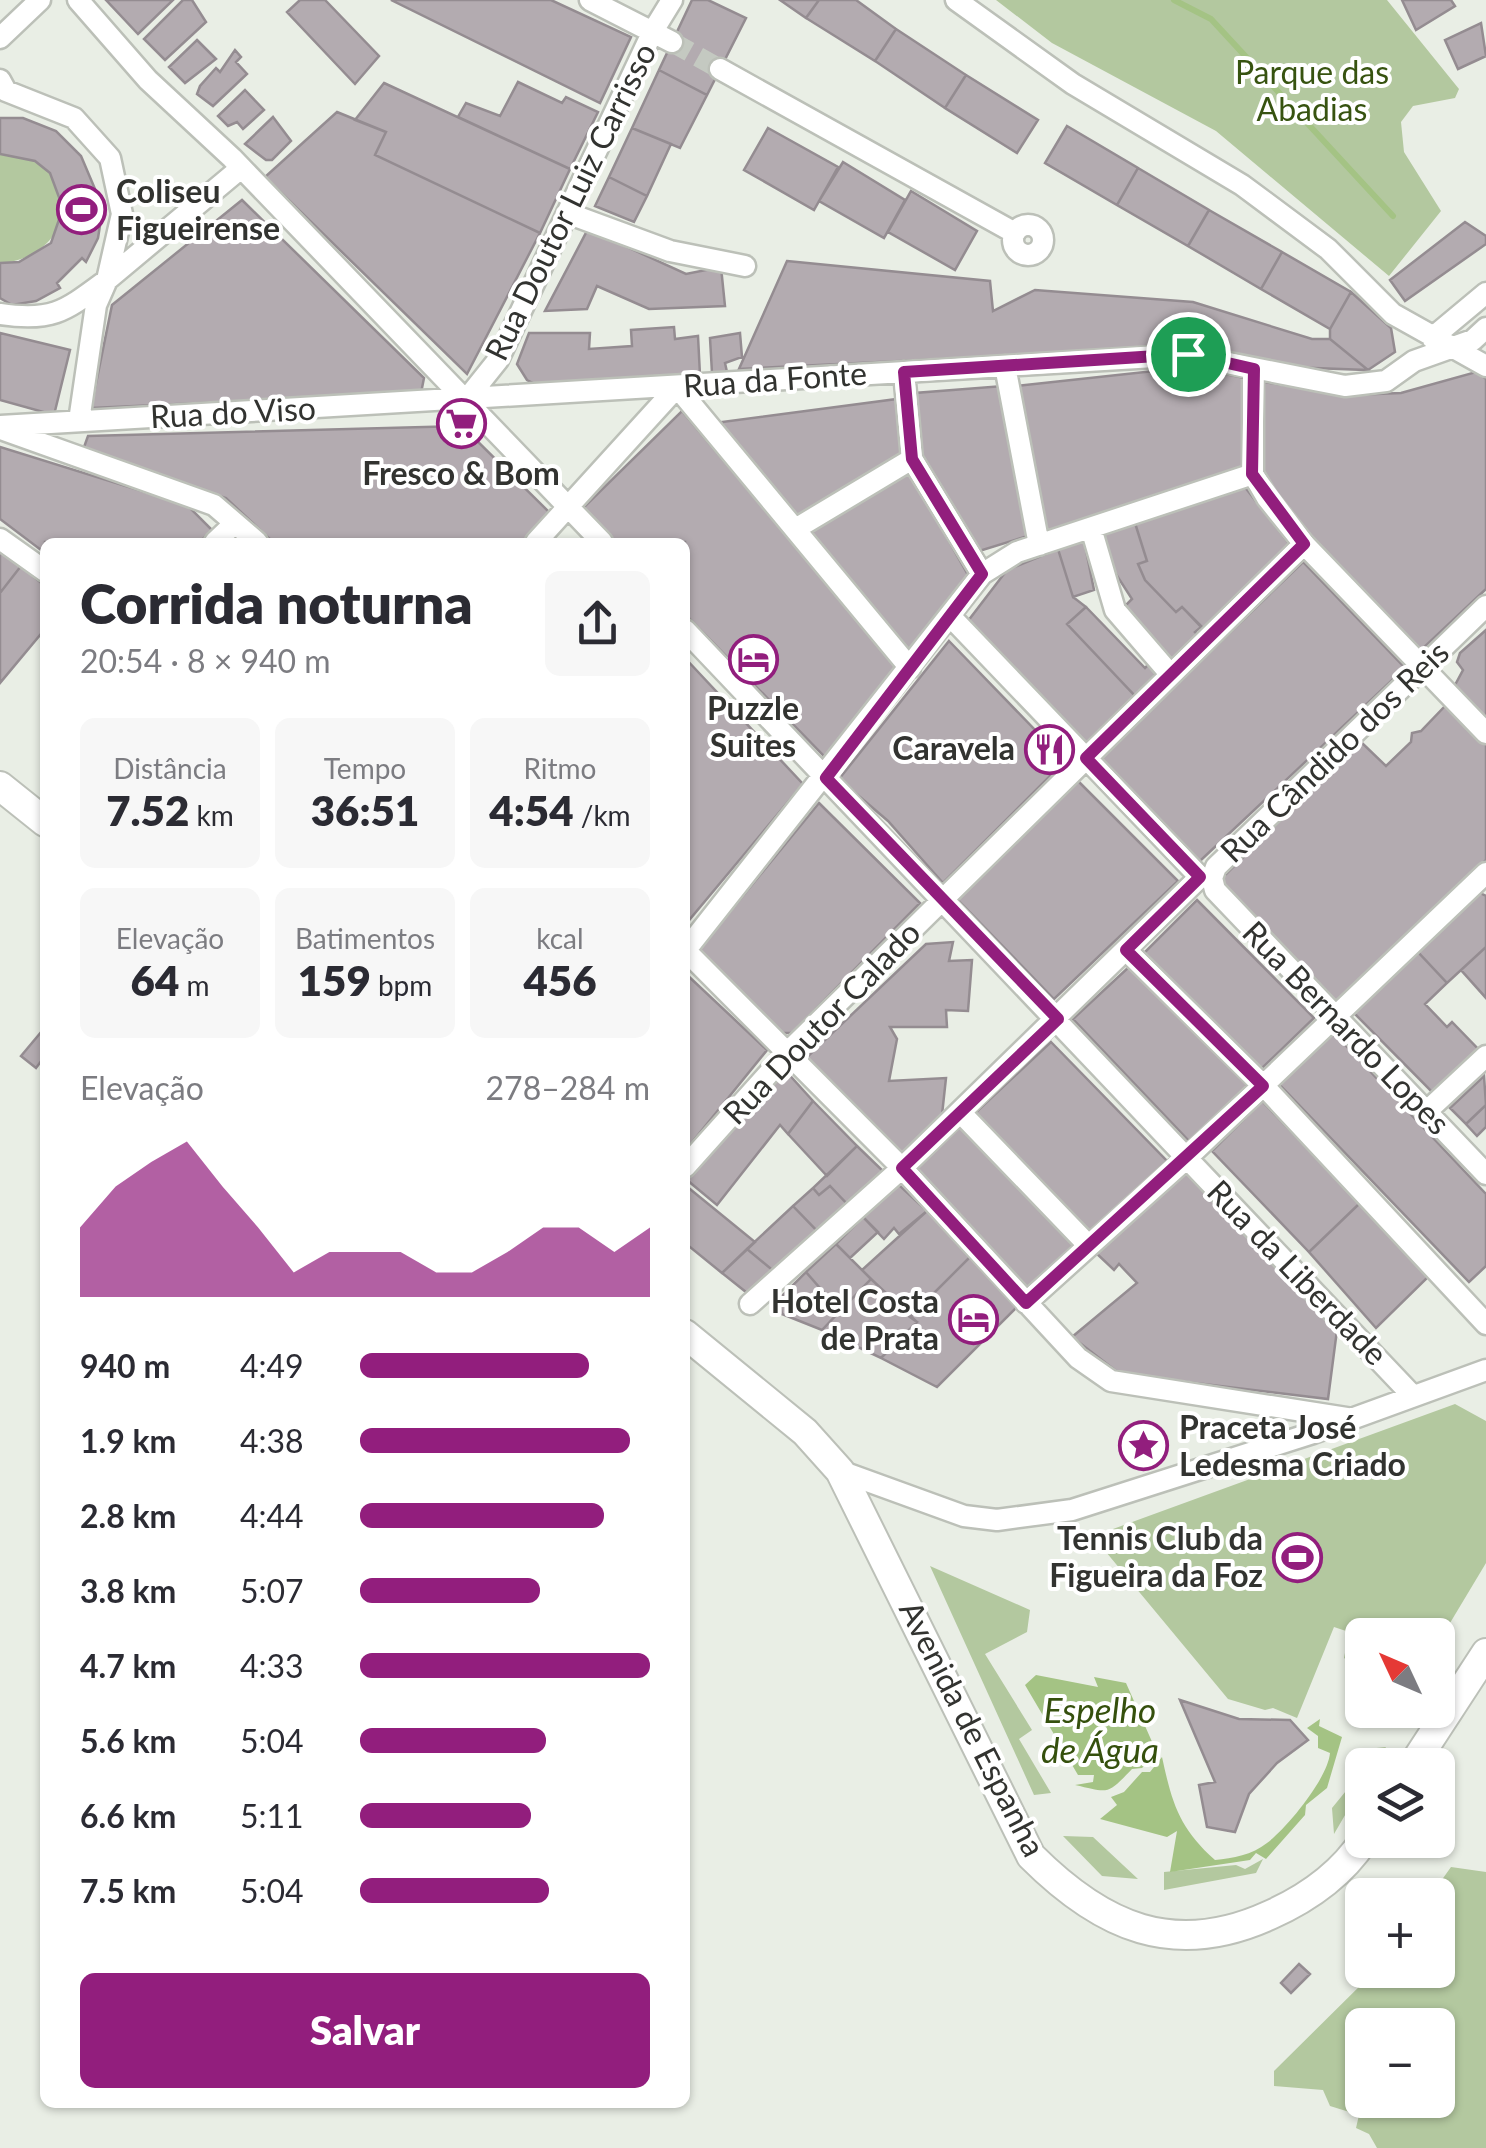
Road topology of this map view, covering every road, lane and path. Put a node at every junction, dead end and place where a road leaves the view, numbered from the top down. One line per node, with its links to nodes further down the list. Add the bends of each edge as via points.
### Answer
1 (40, 0): 7 (street)
2 (78, 0): 11 (street, via 148,80)
3 (590, 0): 6 (street)
4 (672, 0): 6 (street, Rua Doutor Luiz Carrisso)
5 (956, 0): 19 (street, via 1073,84 1242,185 1328,249 1394,314)
6 (653, 31): 8 (street); 12 (street, Rua Doutor Luiz Carrisso)
7 (0, 38)
8 (672, 42)
9 (720, 69): 13 (street)
10 (0, 80): 15 (street, via 6,91 74,118 110,158 122,214)
11 (242, 168): 15 (street); 26 (street)
12 (568, 213): 14 (street, via 670,251); 26 (street, Rua Doutor Luiz Carrisso, via 498,360)
13 (1015, 233)
14 (745, 266)
15 (107, 280): 17 (street, via 39,320); 28 (street, via 96,305)
16 (1486, 293): 19 (street)
17 (0, 314)
18 (1486, 328): 20 (street, Rua da Fonte)
19 (1432, 338): 20 (street)
20 (1452, 350): 22 (street); 23 (street, Rua da Fonte, via 1414,361 1386,381 1346,386)
21 (1006, 366): 23 (street, Rua da Fonte, via 1188,354); 24 (street, Rua da Fonte); 42 (street)
22 (1486, 366)
23 (1254, 369): 32 (street)
24 (904, 372): 25 (street, Rua da Fonte); 31 (street)
25 (677, 386): 26 (street, Rua da Fonte); 33 (street); 35 (street)
26 (466, 400): 28 (street, Rua do Viso); 33 (street)
27 (0, 412): 29 (street)
28 (79, 421): 29 (street, Rua do Viso)
29 (35, 424): 30 (street, Rua do Viso)
30 (0, 427): 34 (street, via 214,505)
31 (912, 459): 35 (street); 45 (street)
32 (1252, 474): 36 (street); 43 (street)
33 (570, 508): 40 (street); 41 (street)
34 (236, 523): 38 (street); 39 (street)
35 (797, 528): 50 (street)
36 (1091, 528): 42 (street); 51 (street, via 1115,610)
37 (0, 538): 44 (street)
38 (219, 538)
39 (253, 538)
40 (540, 538)
41 (598, 538)
42 (1040, 544): 45 (street)
43 (1304, 544): 49 (street); 51 (street, Rua Doutor Calado)
44 (40, 567)
45 (982, 574): 47 (street)
46 (1486, 606): 49 (street, Rua Cândido dos Reis)
47 (950, 616): 50 (street); 53 (street, Rua Bernardo Lopes)
48 (690, 635): 54 (street, Rua da Liberdade)
49 (1423, 667): 52 (street); 57 (street, Rua Cândido dos Reis)
50 (910, 668): 54 (street)
51 (1171, 674): 53 (street, Rua Doutor Calado)
52 (1486, 732)
53 (1086, 758): 57 (street, Rua Bernardo Lopes); 59 (street, Rua Doutor Calado)
54 (826, 778): 59 (street, Rua da Liberdade); 60 (street)
55 (0, 786): 56 (main road)
56 (40, 818)
57 (1206, 877): 61 (street, Rua Cândido dos Reis); 63 (street, Rua Bernardo Lopes)
58 (1484, 877): 63 (street)
59 (942, 900): 64 (street, Rua da Liberdade); 65 (street, Rua Doutor Calado)
60 (690, 944)
61 (1126, 950): 64 (street, Rua Cândido dos Reis); 67 (street)
62 (690, 955): 65 (street)
63 (1334, 1017): 67 (street); 69 (street, Rua Bernardo Lopes)
64 (1058, 1019): 68 (street, Rua Cândido dos Reis); 70 (street, Rua da Liberdade)
65 (788, 1052): 71 (street, Rua Doutor Calado); 72 (street)
66 (1486, 1056): 69 (street)
67 (1263, 1086): 70 (street); 77 (street)
68 (960, 1112): 72 (street, Rua Cândido dos Reis); 74 (street)
69 (1426, 1112): 73 (street, Rua Bernardo Lopes)
70 (1187, 1158): 74 (street); 80 (street, Rua da Liberdade)
71 (690, 1161)
72 (902, 1168): 75 (street); 76 (street, Rua Cândido dos Reis)
73 (1486, 1174)
74 (1088, 1246): 75 (street)
75 (1026, 1303): 81 (street, via 1078,1358 1111,1381)
76 (750, 1304)
77 (1486, 1324)
78 (690, 1338): 82 (main road, Avenida de Espanha, via 805,1432)
79 (1486, 1370): 80 (street)
80 (1412, 1395): 81 (street)
81 (1353, 1419): 82 (street, via 1078,1509 997,1520 964,1516)
82 (840, 1471): 85 (main road, Avenida de Espanha, via 1023,1842 1069,1895 1134,1929 1184,1937 1235,1932 1305,1900)
83 (1486, 1653): 84 (main road)
84 (1425, 1748)
85 (1353, 1858)

